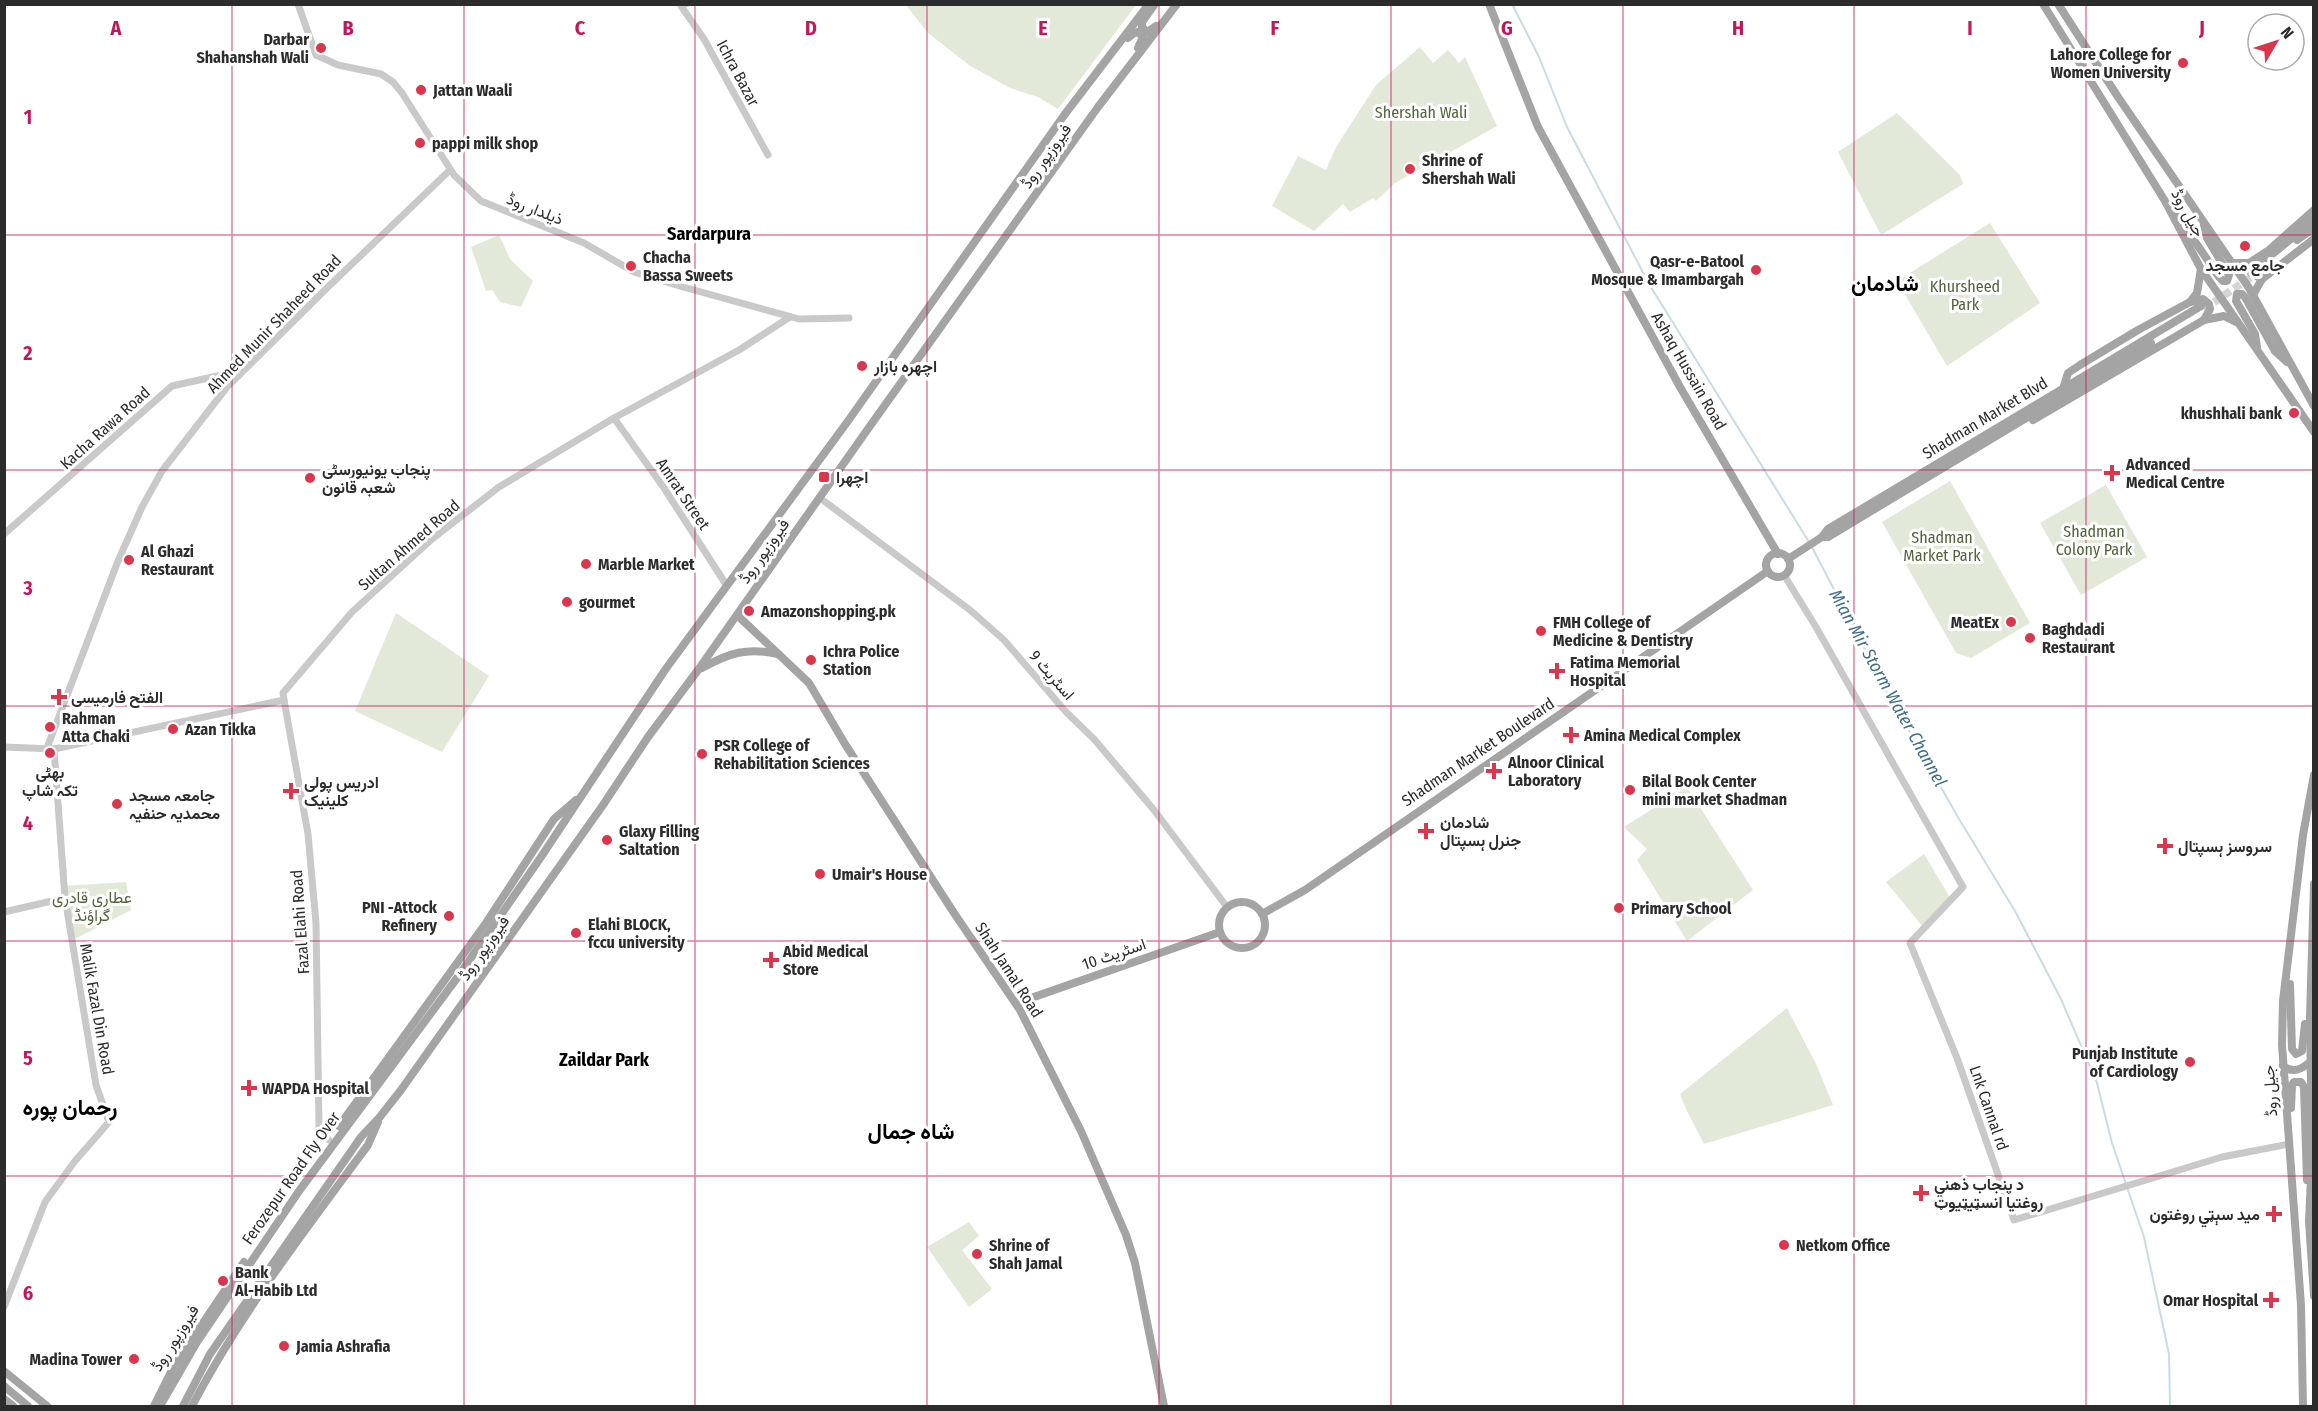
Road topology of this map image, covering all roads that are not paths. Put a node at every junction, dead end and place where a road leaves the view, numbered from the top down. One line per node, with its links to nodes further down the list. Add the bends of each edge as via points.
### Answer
1 (298, 4): 12 (street, ذیلدار روڈ, via 316,55 336,64 381,74 393,82)
2 (1149, 4): 9 (main road, فیروزپور روڈ)
3 (1155, 4): 4 (main road, via 1142,22 1147,32)
4 (1175, 4): 10 (main road, فیروزپور روڈ)
5 (1489, 4): 40 (main road, Ashaq Hussain Road, via 1538,127 1677,381)
6 (2043, 4): 13 (main road, جیل روڈ)
7 (2058, 4): 16 (main road, جیل روڈ)
8 (683, 5): 11 (street, Ichra Bazar)
9 (1085, 88): 10 (main road, via 1097,80 1130,36 1138,32 1143,37); 44 (main road, فیروزپور روڈ)
10 (1098, 107): 37 (main road, فیروزپور روڈ)
11 (768, 156)
12 (450, 170): 25 (street, ذیلدار روڈ, via 481,201 584,243 634,272); 31 (street, Ahmed Munir Shaheed Road)
13 (2165, 201): 16 (main road, via 2225,281 2229,275 2207,238); 21 (main road, جیل روڈ)
14 (2313, 210): 20 (main road)
15 (2313, 220): 17 (main road, via 2261,267)
16 (2204, 222): 19 (main road, جیل روڈ)
17 (2313, 228)
18 (2313, 239): 22 (main road)
19 (2233, 263): 20 (main road); 23 (main road, جیل روڈ)
20 (2249, 263): 22 (main road, via 2251,273)
21 (2201, 269): 24 (main road, via 2197,293); 28 (main road, جیل روڈ)
22 (2262, 279): 23 (main road)
23 (2253, 295): 30 (main road, جیل روڈ)
24 (2190, 302): 27 (main road, via 2203,299 2209,304); 32 (main road, via 2068,373)
25 (790, 317): 26 (street, ذیلدار روڈ); 34 (street, Sultan Ahmed Road, via 740,350)
26 (849, 318)
27 (2204, 320): 28 (main road, via 2224,316); 35 (main road, via 2036,420)
28 (2242, 326): 29 (main road, جیل روڈ)
29 (2257, 350): 30 (main road, via 2255,334 2236,301 2237,294 2242,294 2275,351); 36 (main road, جیل روڈ)
30 (2291, 365): 33 (main road, جیل روڈ)
31 (238, 376): 39 (street, Kacha Rawa Road, via 222,375 172,386); 50 (street, Ahmed Munir Shaheed Road, via 162,471 142,507 118,561)
32 (2063, 388): 35 (main road, Shadman Market Blvd, via 2203,307); 38 (main road, Shadman Market Blvd)
33 (2313, 406)
34 (614, 418): 44 (street, Amrat Street); 48 (street, Sultan Ahmed Road, via 499,488 432,539 352,612 283,693)
35 (2021, 422): 38 (main road)
36 (2313, 432)
37 (820, 498): 45 (main road, فیروزپور روڈ); 56 (street, اسٹریٹ 9, via 1004,640 1154,810)
38 (1829, 532): 41 (main road)
39 (4, 534)
40 (1778, 554): 41 (main road); 42 (main road, via 1768,560)
41 (1788, 559): 43 (main road, via 1790,566)
42 (1768, 571): 43 (main road, via 1774,576); 58 (main road, Shadman Market Boulevard, via 1305,890)
43 (1784, 575): 67 (street, Lnk Cannal rd, via 1963,887 1910,943 1958,1059 2014,1220 2222,1157)
44 (727, 586): 52 (main road, فیروزپور روڈ, via 665,670)
45 (737, 615): 46 (main road, Shah Jamal Road); 47 (main road, فیروزپور روڈ)
46 (778, 654): 47 (main road, via 741,651); 62 (main road, Shah Jamal Road, via 809,683 954,913)
47 (698, 670): 65 (main road, فیروزپور روڈ)
48 (284, 700): 50 (street); 66 (street, Fazal Elahi Road, via 308,834 317,944 319,1128)
49 (4, 747): 50 (street)
50 (51, 748): 55 (street, Malik Fazal Din Road)
51 (2313, 775): 60 (main road, جیل روڈ)
52 (584, 793): 53 (main road, فیروزپور روڈ); 66 (main road, فیروزپور روڈ, via 554,819 486,922)
53 (541, 857): 78 (main road, Ferozepur Road Fly Over, via 299,1191 197,1342)
54 (2313, 884): 61 (main road)
55 (64, 898): 57 (street); 70 (street, Malik Fazal Din Road, via 96,1085 109,1122 45,1202)
56 (1227, 908): 58 (main road, via 1250,904); 59 (main road, via 1220,919)
57 (4, 912)
58 (1262, 914): 59 (main road, via 1264,932 1250,947 1229,944)
59 (1220, 932): 62 (main road, اسٹریٹ 10)
60 (2290, 957): 61 (main road, via 2292,1049 2296,1054 2303,1048); 64 (main road, جیل روڈ, via 2283,1001)
61 (2311, 970): 63 (main road)
62 (1017, 1003): 81 (main road, Shah Jamal Road, via 1081,1131 1126,1235)
63 (2310, 1062): 64 (main road, via 2298,1070); 68 (main road)
64 (2283, 1066): 67 (main road, جیل روڈ)
65 (380, 1118): 79 (main road, فیروزپور روڈ, via 361,1137 210,1354); 80 (main road, فیروزپور روڈ, via 368,1146 270,1280)
66 (329, 1140): 77 (main road, فیروزپور روڈ, via 174,1366)
67 (2289, 1144): 68 (main road, via 2292,1086 2297,1082 2304,1087); 82 (main road, جیل روڈ, via 2301,1305)
68 (2309, 1221): 69 (main road)
69 (2313, 1296)
70 (4, 1307)
71 (4, 1371): 76 (main road)
72 (4, 1386): 75 (main road)
73 (4, 1399): 74 (main road)
74 (13, 1407)
75 (28, 1407)
76 (47, 1407)
77 (154, 1407)
78 (160, 1407)
79 (183, 1407)
80 (192, 1407)
81 (1164, 1407)
82 (2303, 1407)

